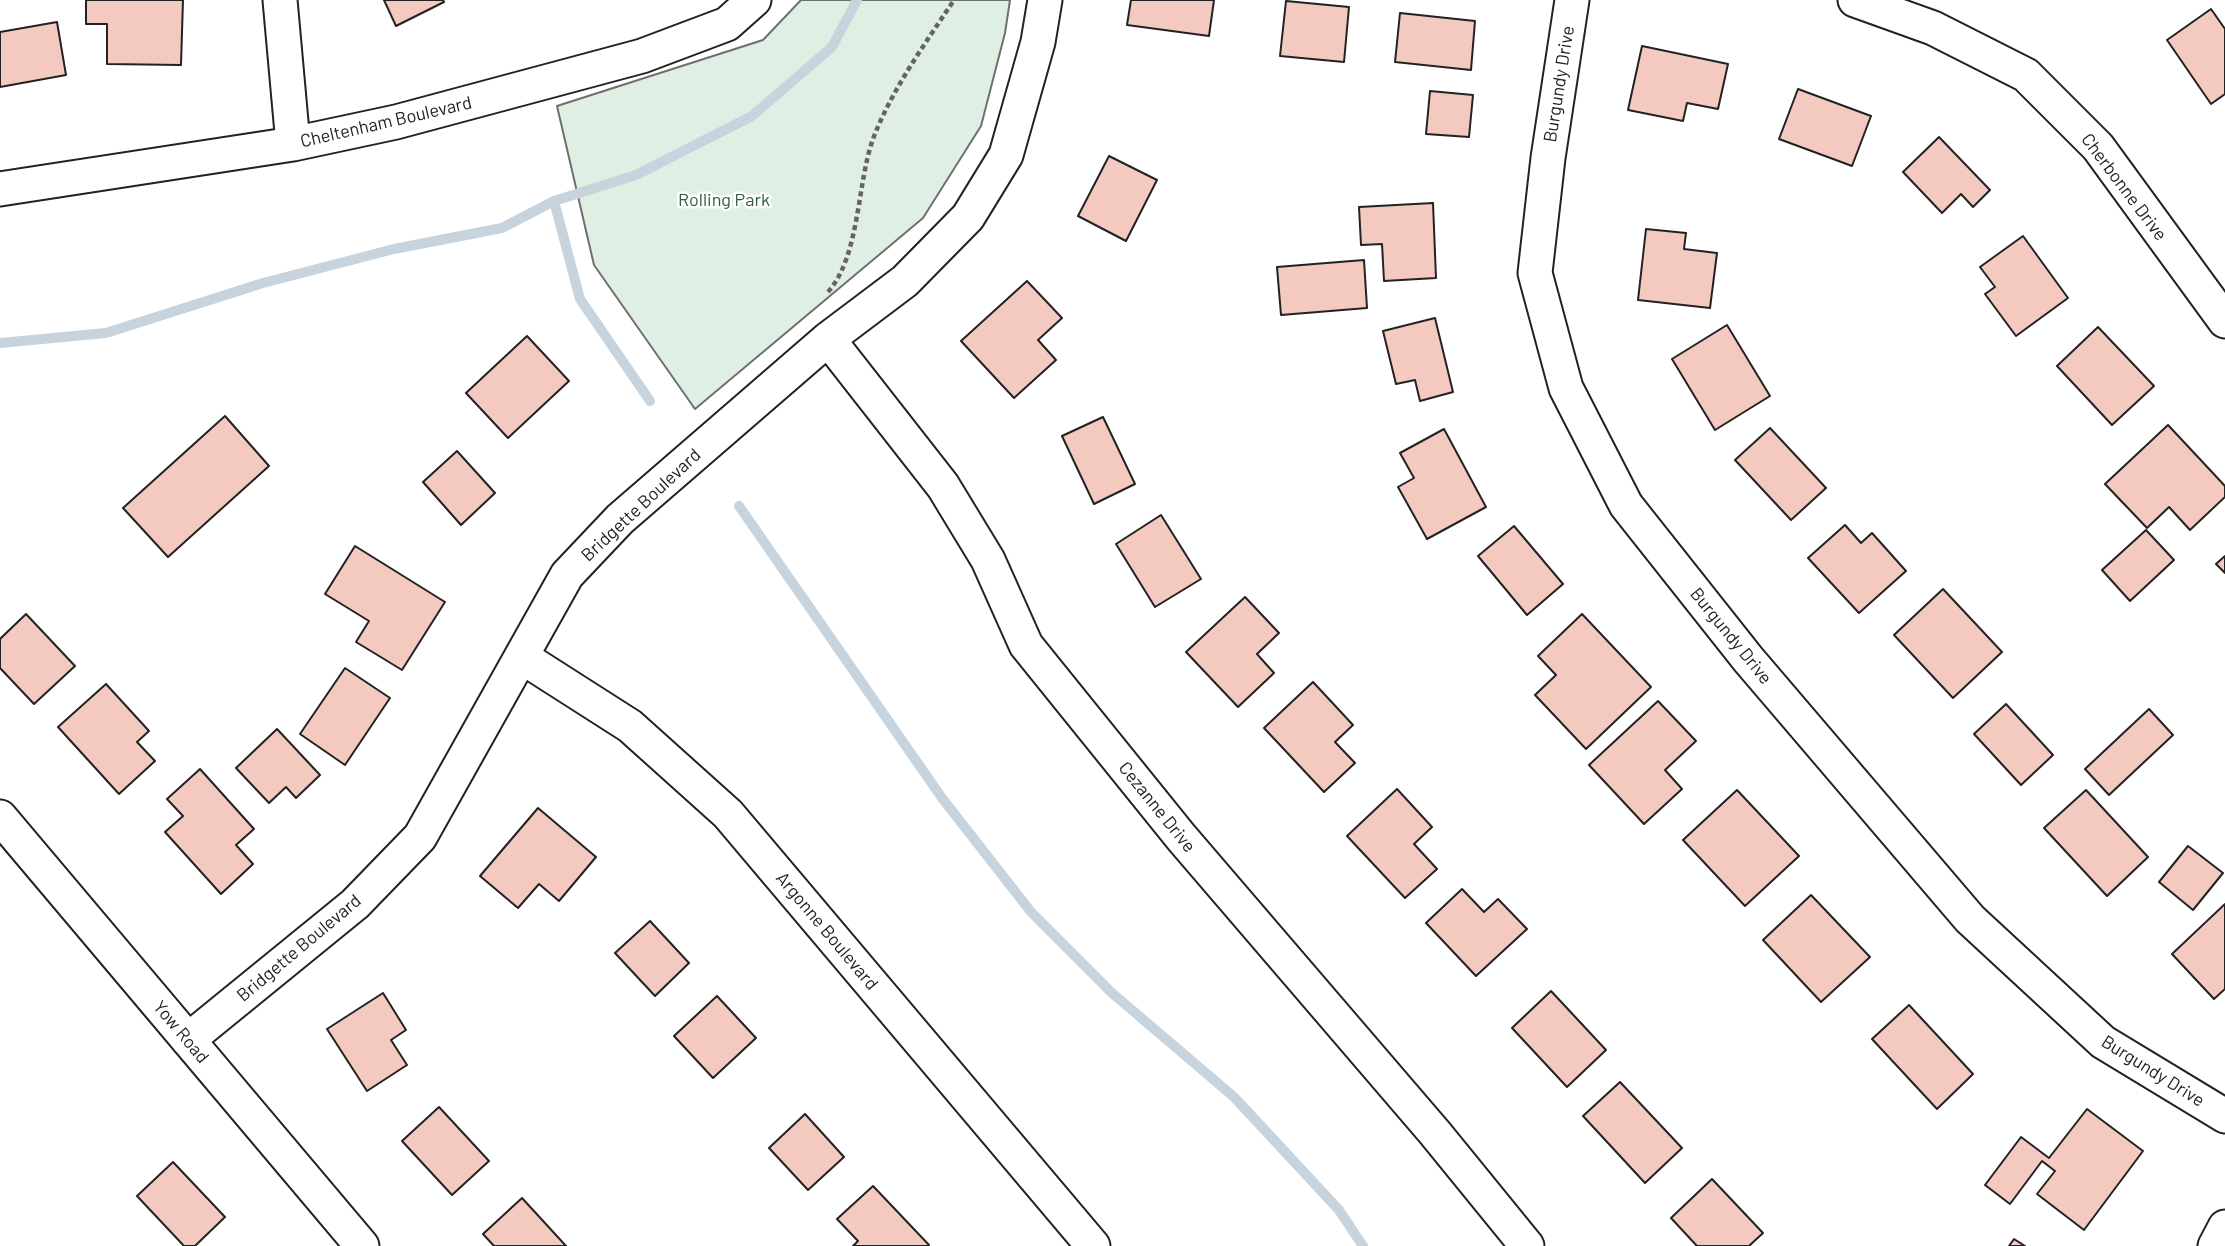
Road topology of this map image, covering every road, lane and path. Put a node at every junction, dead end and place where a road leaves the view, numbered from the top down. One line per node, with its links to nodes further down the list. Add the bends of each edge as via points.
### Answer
1 (280, 0): 7 (street)
2 (754, 0): 7 (street, Cheltenham Boulevard, via 727,24 642,55 396,122)
3 (954, 0): 9 (path, via 877,131 845,262)
4 (1045, 0): 11 (street, Bridgette Boulevard, via 1006,155 968,217 905,281)
5 (1572, 0): 15 (street, Burgundy Drive, via 1535,273 1566,388 1626,505 1748,659 1970,919 2103,1042)
6 (1855, 0): 10 (street, Cherbonne Drive, via 1933,28 2026,75 2098,147)
7 (293, 144): 8 (street, Cheltenham Boulevard)
8 (0, 189)
9 (821, 298)
10 (2225, 321)
11 (828, 339): 12 (street, Bridgette Boulevard, via 620,519 567,575); 19 (street, Cezanne Drive, via 943,486 988,560 1026,645 1181,837)
12 (522, 657): 14 (street, Bridgette Boulevard, via 420,837 355,904); 18 (street, Argonne Boulevard, via 630,726 728,814)
13 (0, 817): 14 (street, Yow Road)
14 (188, 1040): 17 (street, Yow Road)
15 (2225, 1116)
16 (2225, 1227): 20 (street)
17 (362, 1246)
18 (1093, 1246)
19 (1527, 1246)
20 (2215, 1246)

